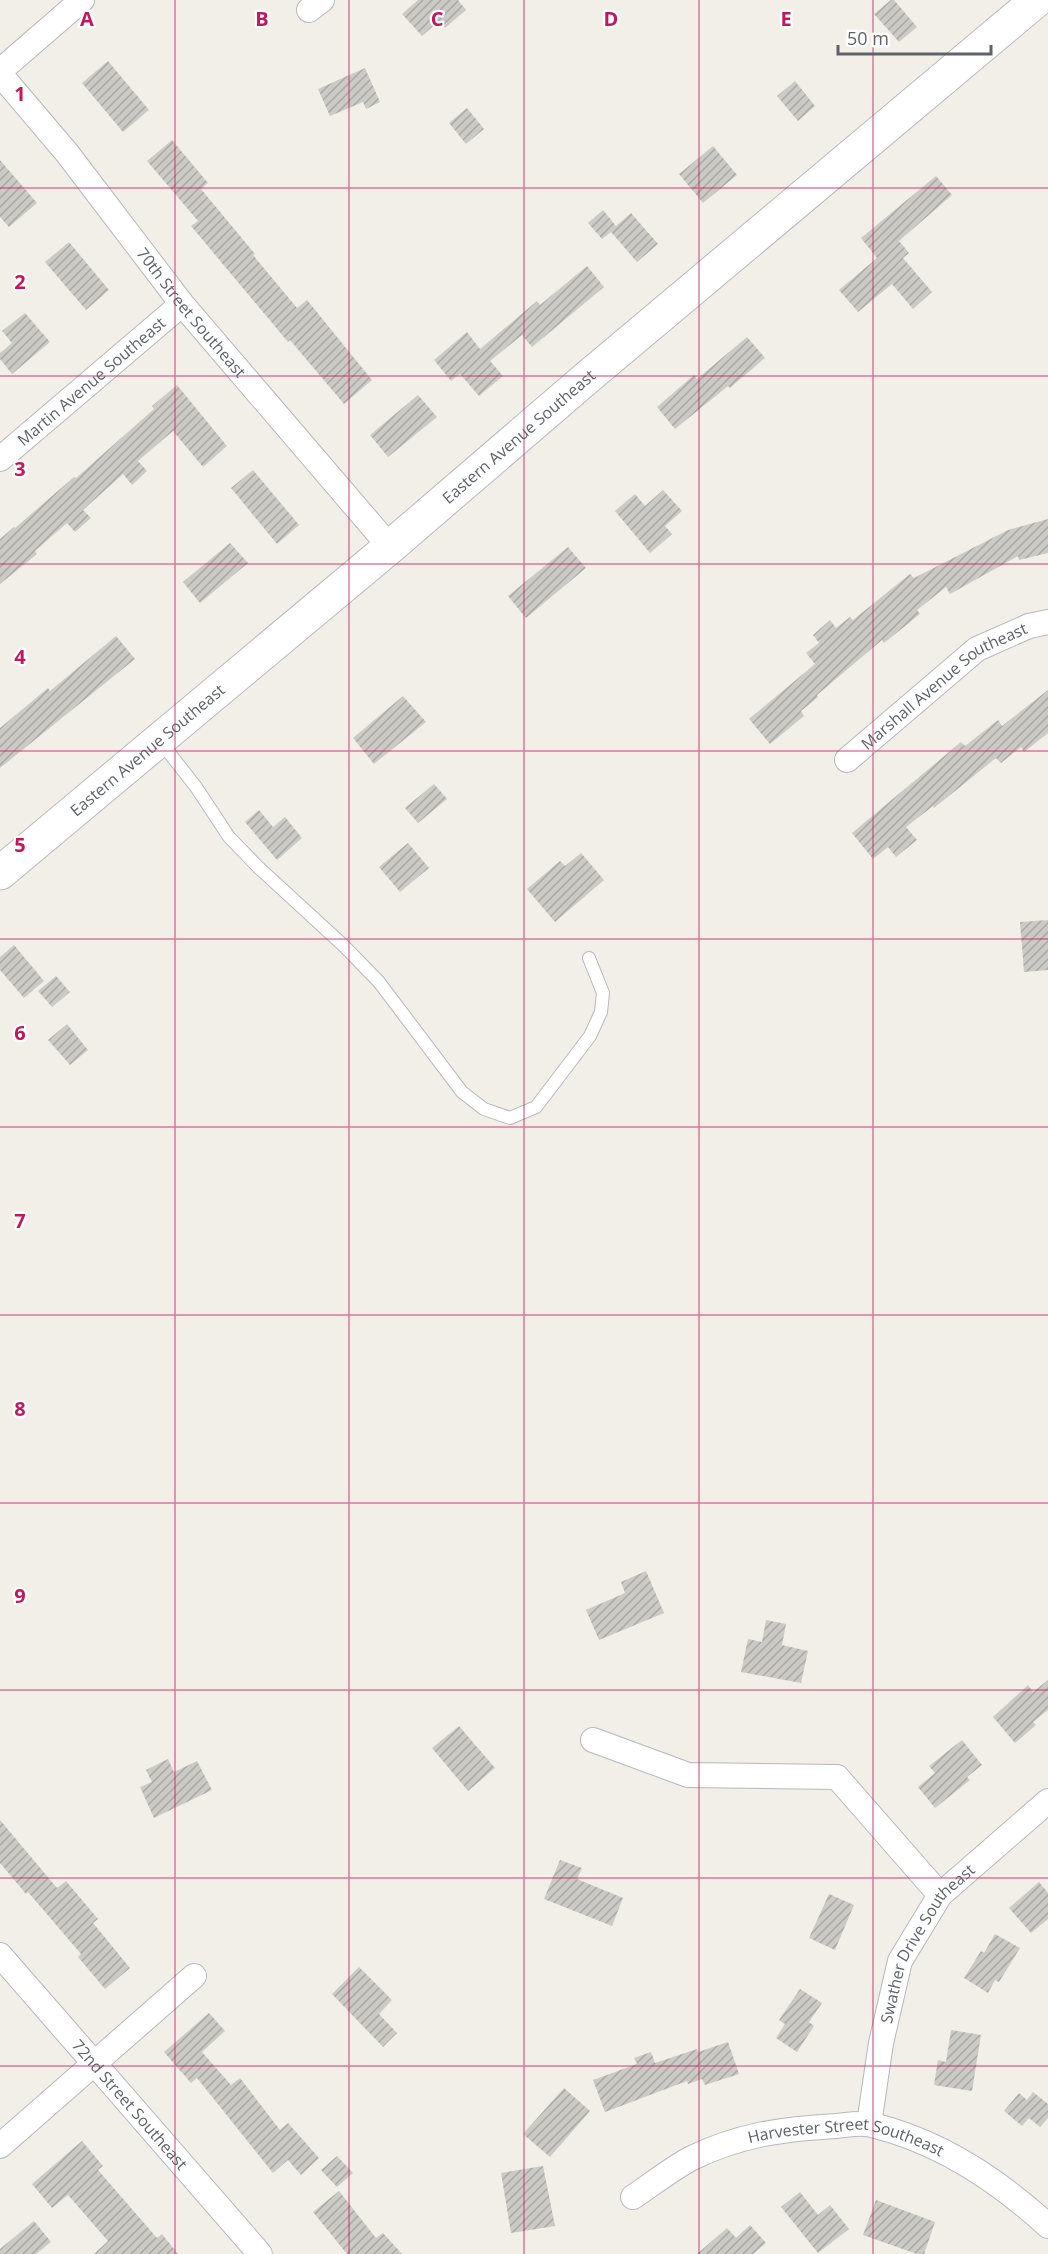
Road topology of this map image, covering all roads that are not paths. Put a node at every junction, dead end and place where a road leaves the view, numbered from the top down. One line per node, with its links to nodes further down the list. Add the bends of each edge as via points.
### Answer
1 (82, 0): 3 (street)
2 (1037, 0): 6 (street, Eastern Avenue Southeast)
3 (0, 72): 4 (street, 70th Street Southeast)
4 (182, 304): 5 (street, Martin Avenue Southeast); 6 (street, 70th Street Southeast)
5 (0, 459)
6 (390, 547): 8 (street, Eastern Avenue Southeast)
7 (1048, 622): 9 (street, Marshall Avenue Southeast, via 1029,626 977,649)
8 (158, 739): 10 (street, Eastern Avenue Southeast); 11 (lane, via 229,837 379,982 462,1092 484,1109 510,1118 536,1107 590,1036 601,1012 603,993)
9 (847, 760)
10 (0, 873)
11 (589, 958)
12 (593, 1740): 14 (street, via 688,1775 837,1777)
13 (1048, 1801): 14 (street, Swather Drive Southeast)
14 (940, 1895): 18 (street, Swather Drive Southeast, via 900,1961 881,2043)
15 (0, 1955): 17 (street, 72nd Street Southeast)
16 (194, 1976): 17 (street)
17 (95, 2064): 19 (street); 22 (street, 72nd Street Southeast)
18 (869, 2124): 20 (street, Harvester Street Southeast, via 751,2135 689,2160); 21 (street, Harvester Street Southeast, via 919,2139 962,2161 1018,2199)
19 (0, 2146)
20 (633, 2197)
21 (1048, 2226)
22 (260, 2254)

